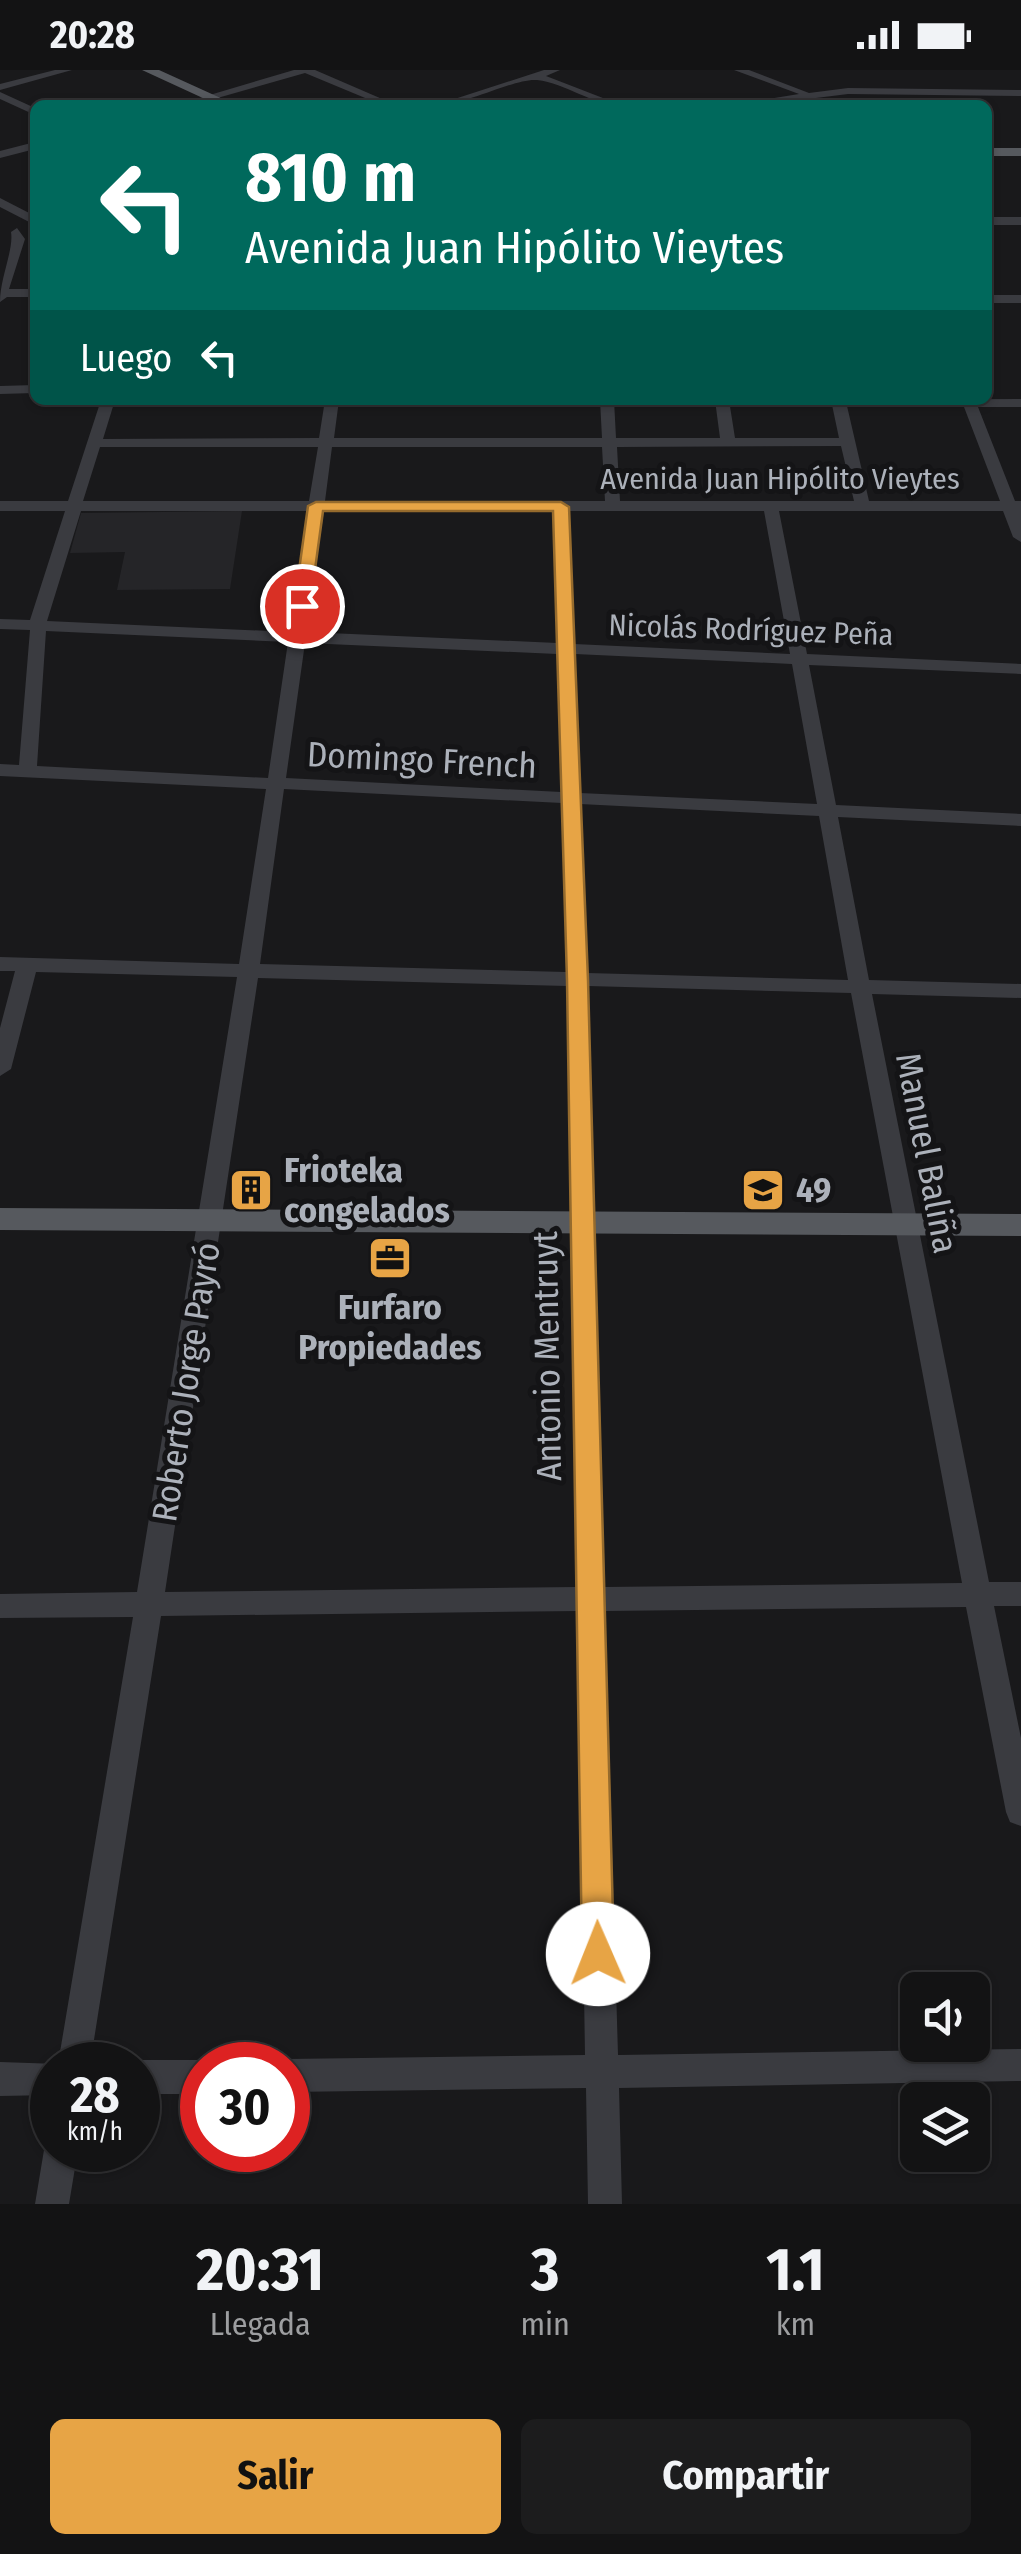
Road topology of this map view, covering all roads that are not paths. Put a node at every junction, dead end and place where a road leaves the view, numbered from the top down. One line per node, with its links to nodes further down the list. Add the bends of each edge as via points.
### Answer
1 (67, 70): 9 (street)
2 (148, 70): 13 (main road)
3 (306, 70): 13 (street); 16 (street)
4 (521, 70): 7 (street)
5 (555, 70): 7 (street)
6 (739, 70): 12 (street)
7 (536, 76): 17 (street); 18 (street)
8 (857, 86): 10 (street); 12 (street); 20 (street)
9 (0, 87)
10 (1021, 93)
11 (0, 95): 21 (street)
12 (812, 95): 19 (street)
13 (211, 97): 14 (street); 15 (main road)
14 (200, 100)
15 (218, 100)
16 (379, 100)
17 (457, 100)
18 (602, 100)
19 (774, 100)
20 (862, 100)
21 (30, 110)
22 (30, 146): 25 (street)
23 (992, 152): 24 (main road)
24 (1021, 152)
25 (0, 155)
26 (0, 202): 27 (street)
27 (30, 221)
28 (992, 221): 29 (street)
29 (1021, 221)
30 (30, 226): 31 (street)
31 (17, 232): 32 (street); 34 (street)
32 (0, 237)
33 (30, 293): 34 (street)
34 (1, 296)
35 (992, 299): 36 (street)
36 (1021, 299)
37 (30, 389): 38 (street)
38 (0, 390)
39 (992, 401): 40 (street)
40 (1021, 402)
41 (106, 405): 47 (street)
42 (331, 405): 48 (street, Roberto Jorge Payró)
43 (607, 405): 49 (street)
44 (723, 405): 50 (street)
45 (839, 405): 51 (street)
46 (970, 405): 57 (street)
47 (94, 442): 48 (street); 53 (street)
48 (326, 442): 49 (street); 54 (street, Roberto Jorge Payró)
49 (609, 442): 50 (street); 59 (street)
50 (728, 442): 51 (street)
51 (848, 442): 56 (street)
52 (0, 506): 53 (street, Avenida Juan Hipólito Vieytes)
53 (72, 506): 54 (street, Avenida Juan Hipólito Vieytes); 62 (street)
54 (316, 506): 58 (street, Avenida Juan Hipólito Vieytes); 63 (street, Roberto Jorge Payró)
55 (771, 506): 56 (street, Avenida Juan Hipólito Vieytes); 59 (street, Avenida Juan Hipólito Vieytes); 65 (street, Manuel Baliña)
56 (863, 506): 57 (street, Avenida Juan Hipólito Vieytes)
57 (1014, 506): 60 (street)
58 (561, 507): 59 (street, Avenida Juan Hipólito Vieytes); 64 (street, Antonio Mentruyt)
59 (613, 507)
60 (1021, 538)
61 (0, 624): 62 (street, Nicolás Rodríguez Peña)
62 (37, 626): 63 (street, Nicolás Rodríguez Peña); 68 (street)
63 (298, 639): 64 (street, Nicolás Rodríguez Peña); 69 (street, Roberto Jorge Payró)
64 (566, 650): 65 (street, Nicolás Rodríguez Peña); 70 (street, Antonio Mentruyt)
65 (800, 660): 66 (street, Nicolás Rodríguez Peña); 71 (street, Manuel Baliña)
66 (1021, 669)
67 (0, 770): 68 (street, Domingo French)
68 (28, 771): 69 (street, Domingo French)
69 (274, 785): 70 (street, Domingo French); 75 (street, Roberto Jorge Payró)
70 (570, 800): 71 (street, Domingo French); 76 (street, Antonio Mentruyt)
71 (827, 811): 72 (street, Domingo French); 77 (street, Manuel Baliña)
72 (1021, 820)
73 (0, 964): 74 (street)
74 (27, 964): 75 (street); 79 (street)
75 (249, 973): 76 (street); 81 (street, Roberto Jorge Payró)
76 (578, 980): 77 (street); 82 (street, Antonio Mentruyt)
77 (860, 989): 78 (street); 83 (street, Manuel Baliña)
78 (1021, 991)
79 (0, 1069)
80 (0, 1219): 81 (main road)
81 (212, 1220): 82 (main road); 88 (street, Roberto Jorge Payró)
82 (582, 1223): 83 (main road); 87 (street, Antonio Mentruyt)
83 (904, 1224): 84 (main road); 85 (street, Manuel Baliña)
84 (1021, 1225)
85 (979, 1594): 86 (street); 87 (street); 90 (street, Manuel Baliña)
86 (1021, 1594)
87 (589, 1599): 88 (street); 93 (street, Antonio Mentruyt)
88 (152, 1602): 89 (street); 91 (street, Roberto Jorge Payró)
89 (0, 1606)
90 (1021, 1812)
91 (78, 2042)
92 (1021, 2065): 93 (street)
93 (601, 2073): 94 (street); 99 (street, Antonio Mentruyt)
94 (310, 2076)
95 (30, 2078): 96 (street)
96 (0, 2079)
97 (57, 2172): 98 (street)
98 (52, 2204)
99 (604, 2204)

